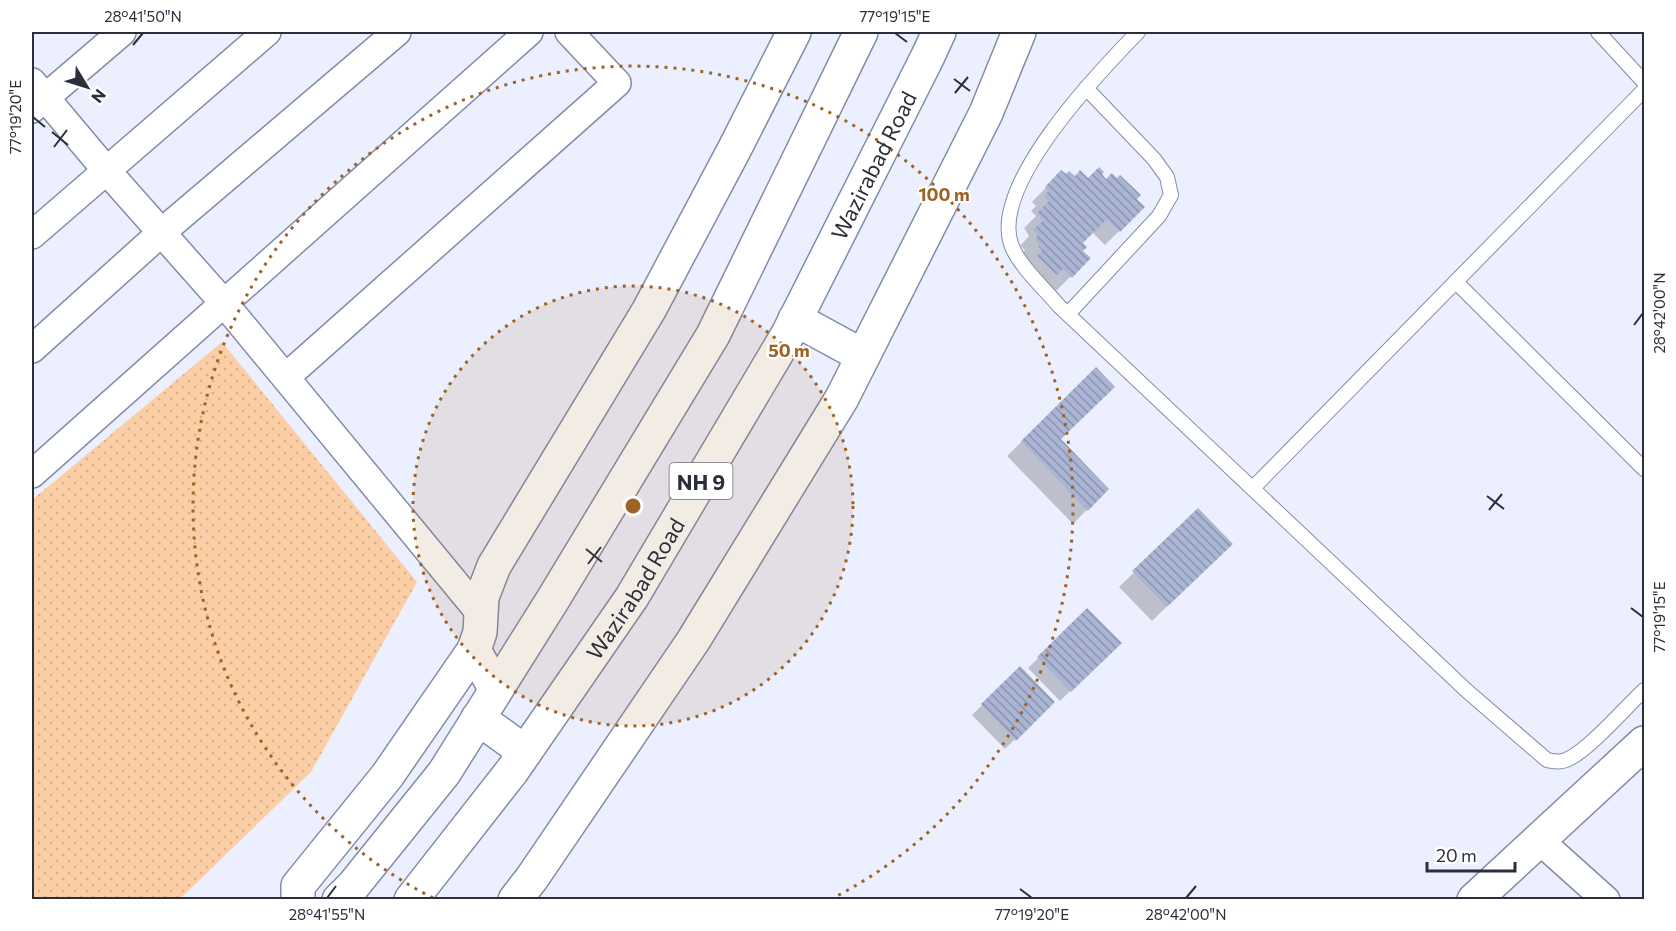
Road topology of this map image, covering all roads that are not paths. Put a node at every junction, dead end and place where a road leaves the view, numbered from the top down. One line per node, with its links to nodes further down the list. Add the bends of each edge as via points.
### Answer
1 (122, 32): 15 (street)
2 (267, 32): 16 (street)
3 (398, 32): 17 (street)
4 (530, 32): 20 (street)
5 (569, 32): 25 (street, via 617,83)
6 (794, 32): 29 (main road, via 649,310 494,566)
7 (861, 32): 31 (main road, NH 9, via 713,335)
8 (939, 32): 22 (main road, Wazirabad Road / NH 9)
9 (1019, 32): 24 (main road, via 986,113)
10 (1138, 32): 13 (lane)
11 (1598, 32): 12 (lane)
12 (1644, 81)
13 (1086, 88): 21 (lane, via 1037,153 1024,176 1010,220 1011,244 1019,258); 21 (lane, via 1154,159 1167,177 1171,195 1159,216)
14 (1644, 90): 19 (lane)
15 (36, 96): 16 (street)
16 (106, 170): 17 (street); 18 (street)
17 (162, 232): 20 (street); 23 (street)
18 (32, 235)
19 (1456, 282): 26 (lane); 28 (lane)
20 (223, 302): 25 (street); 27 (street)
21 (1068, 314): 28 (lane)
22 (795, 319): 24 (main road); 35 (main road, Wazirabad Road / NH 9, via 632,597)
23 (32, 349)
24 (863, 356): 40 (main road, via 842,398 693,641)
25 (286, 377): 29 (street)
26 (1644, 469)
27 (32, 474)
28 (1253, 488): 32 (lane, via 1467,691 1547,760 1566,760 1581,751)
29 (480, 613): 30 (main road, via 480,632)
30 (474, 650): 31 (main road); 37 (main road, via 387,776 298,886)
31 (496, 690): 33 (main road, NH 9)
32 (1644, 690)
33 (478, 718): 35 (main road); 38 (main road, NH 9, via 444,773)
34 (1644, 745): 36 (main road)
35 (525, 752): 39 (main road, Wazirabad Road / NH 9)
36 (1538, 839): 41 (main road); 42 (street)
37 (298, 900)
38 (339, 900)
39 (411, 900)
40 (515, 900)
41 (1474, 900)
42 (1606, 900)

